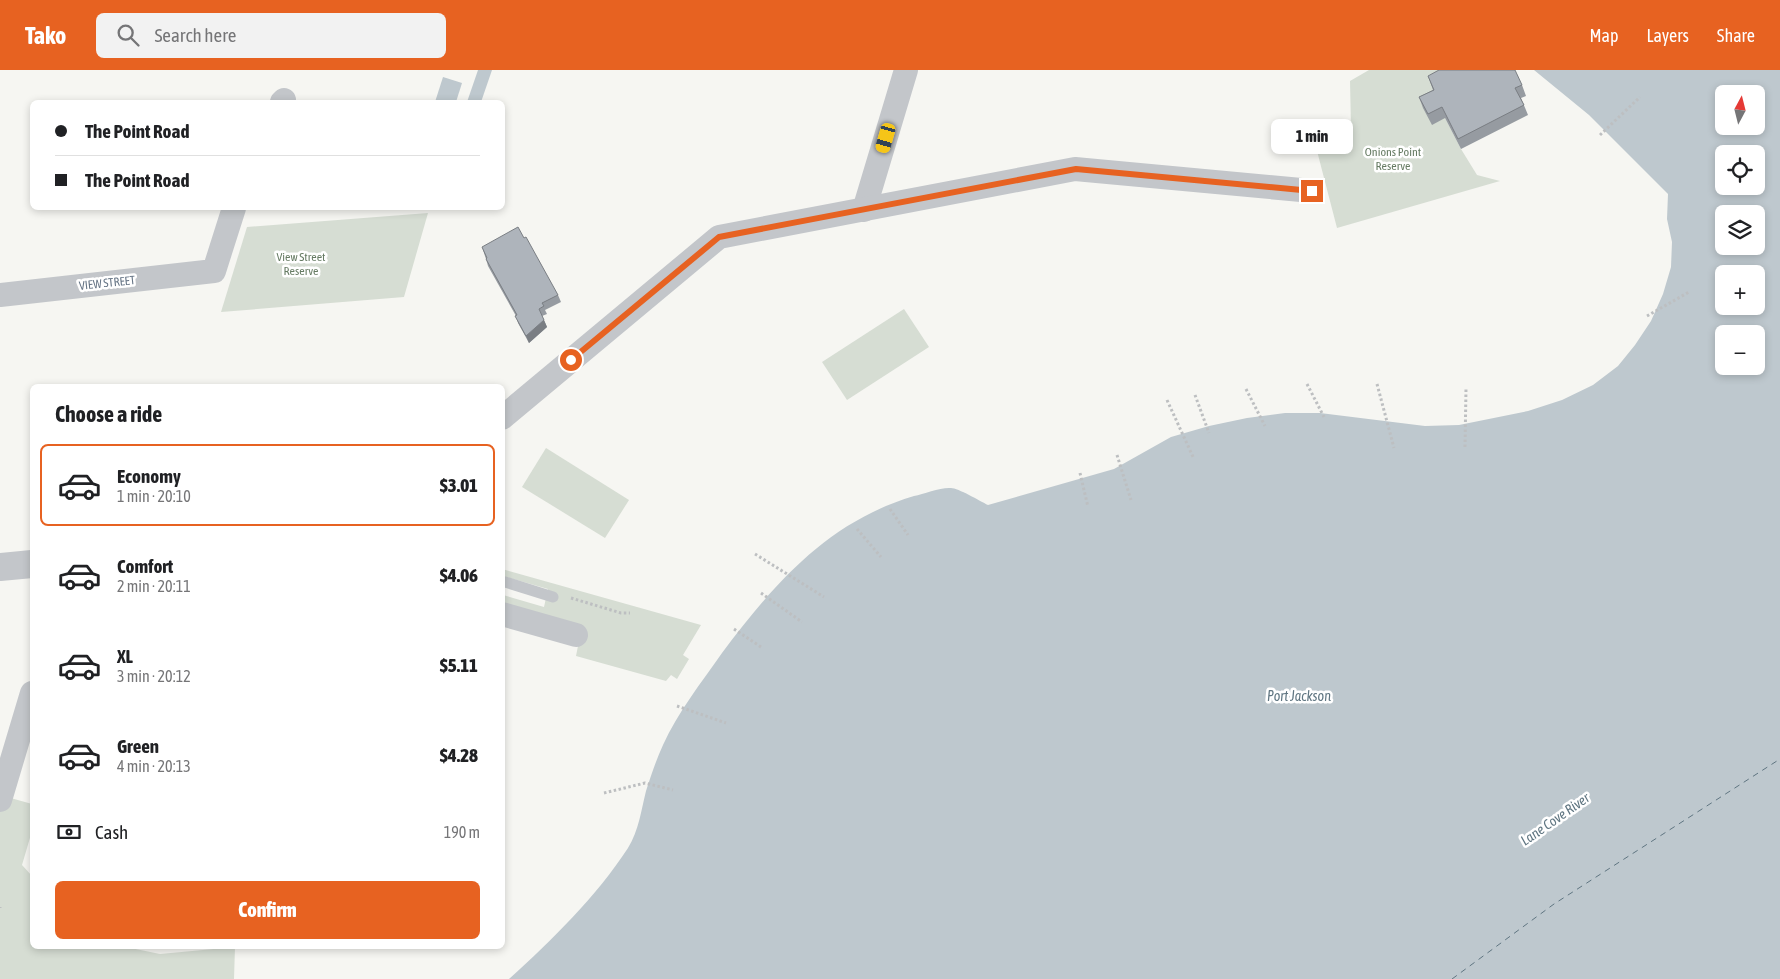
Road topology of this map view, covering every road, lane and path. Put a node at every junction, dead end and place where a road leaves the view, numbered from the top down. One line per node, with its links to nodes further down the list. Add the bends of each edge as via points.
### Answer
1 (906, 70): 6 (street)
2 (1640, 97): 3 (path)
3 (1600, 135)
4 (1312, 191): 6 (street, via 1076,169)
5 (233, 210): 8 (street, VIEW STREET, via 214,271)
6 (864, 210): 16 (street, via 719,237)
7 (1689, 292): 9 (path)
8 (0, 295)
9 (1647, 316)
10 (1307, 384): 17 (path)
11 (1377, 384): 21 (path)
12 (1466, 388): 20 (path)
13 (1246, 389): 18 (path)
14 (1195, 395): 19 (path)
15 (1167, 400): 23 (path)
16 (505, 415)
17 (1324, 417)
18 (1265, 426)
19 (1209, 433)
20 (1465, 447)
21 (1394, 448)
22 (1117, 455): 25 (path)
23 (1194, 459)
24 (1080, 473): 26 (path)
25 (1131, 500)
26 (1088, 507)
27 (890, 509): 29 (path)
28 (858, 529): 31 (path)
29 (908, 535)
30 (755, 554): 37 (path)
31 (881, 557)
32 (30, 564): 33 (street)
33 (0, 567)
34 (505, 582): 36 (lane)
35 (761, 593): 40 (path)
36 (553, 596): 38 (path, via 561,595)
37 (824, 598)
38 (630, 613)
39 (505, 615): 42 (street)
40 (802, 622)
41 (734, 629): 43 (path)
42 (576, 635)
43 (761, 647)
44 (30, 700): 49 (street)
45 (677, 706): 46 (path)
46 (726, 723)
47 (673, 790): 48 (path, via 645,783)
48 (604, 793)
49 (0, 800)

